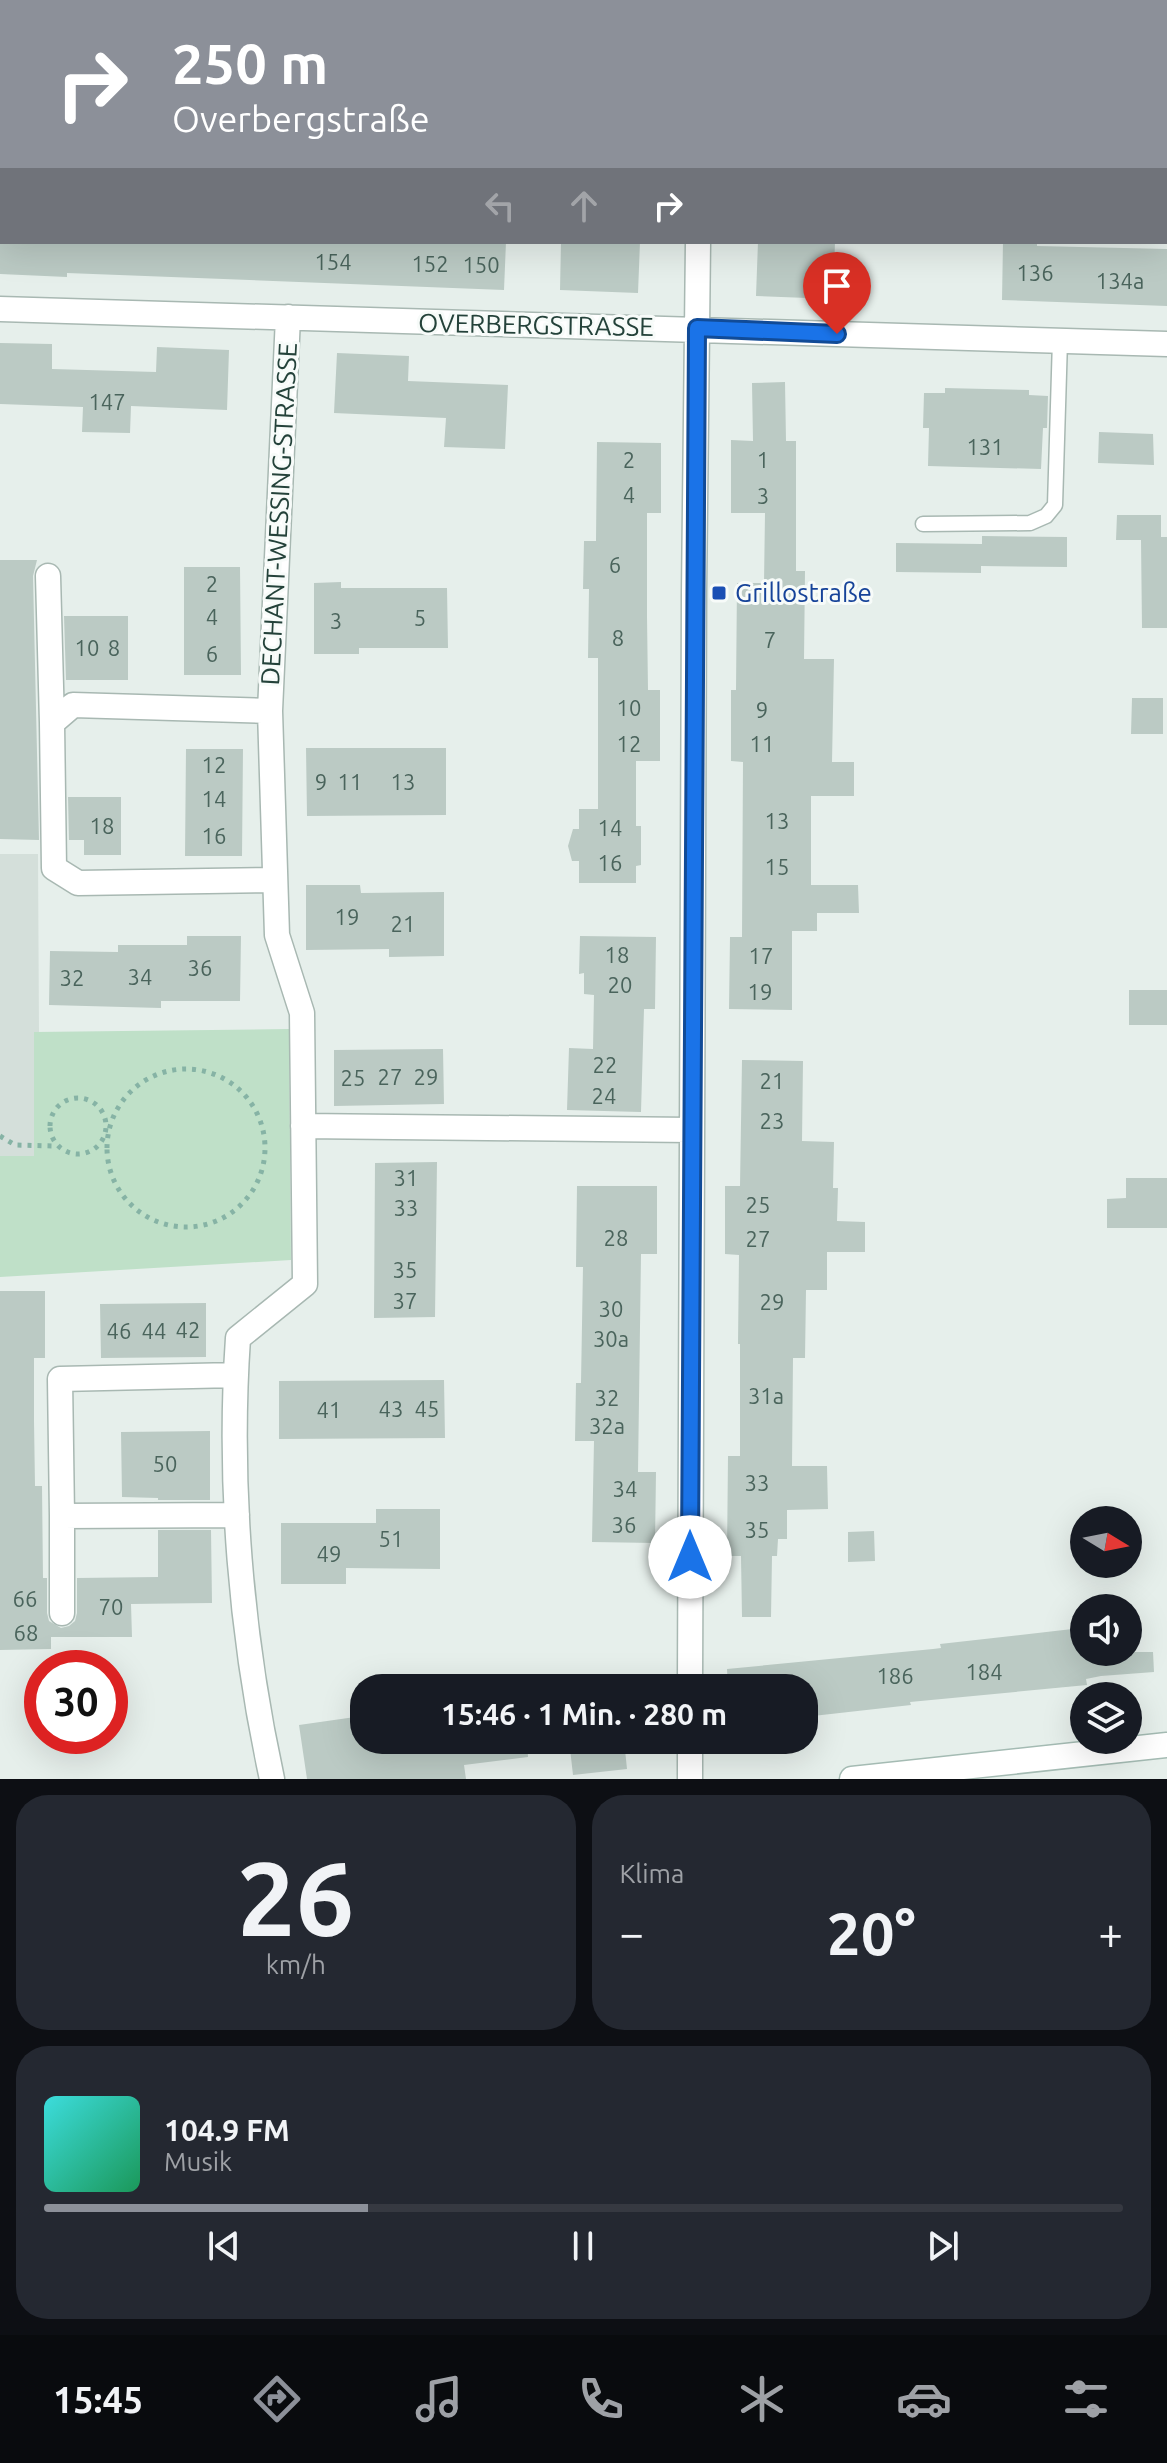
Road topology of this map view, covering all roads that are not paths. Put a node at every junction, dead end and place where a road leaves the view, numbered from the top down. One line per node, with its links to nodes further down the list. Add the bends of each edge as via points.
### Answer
1 (698, 244): 4 (street)
2 (0, 309): 3 (street, OVERBERGSTRASSE)
3 (288, 317): 4 (street, OVERBERGSTRASSE); 9 (street, DECHANT-WESSING-STRASSE)
4 (697, 328): 5 (street, OVERBERGSTRASSE); 13 (street)
5 (1060, 340): 6 (street, OVERBERGSTRASSE); 7 (lane, via 1055,505 1030,523)
6 (1167, 344)
7 (923, 524)
8 (48, 576): 10 (street)
9 (270, 711): 10 (street, DECHANT-WESSING-STRASSE, via 73,705); 11 (street, DECHANT-WESSING-STRASSE)
10 (52, 723): 11 (street, via 54,868 78,883)
11 (274, 880): 12 (street, DECHANT-WESSING-STRASSE, via 277,935 302,1013)
12 (303, 1126): 13 (street); 14 (street, DECHANT-WESSING-STRASSE, via 305,1284 238,1338)
13 (691, 1130): 18 (street)
14 (236, 1375): 15 (street, DECHANT-WESSING-STRASSE); 16 (street, via 60,1379)
15 (237, 1515): 16 (street); 21 (street, DECHANT-WESSING-STRASSE, via 255,1704)
16 (62, 1516): 17 (street)
17 (62, 1613)
18 (690, 1674)
19 (1167, 1745): 23 (street)
20 (690, 1754): 22 (street)
21 (272, 1779)
22 (690, 1779)
23 (852, 1779)

